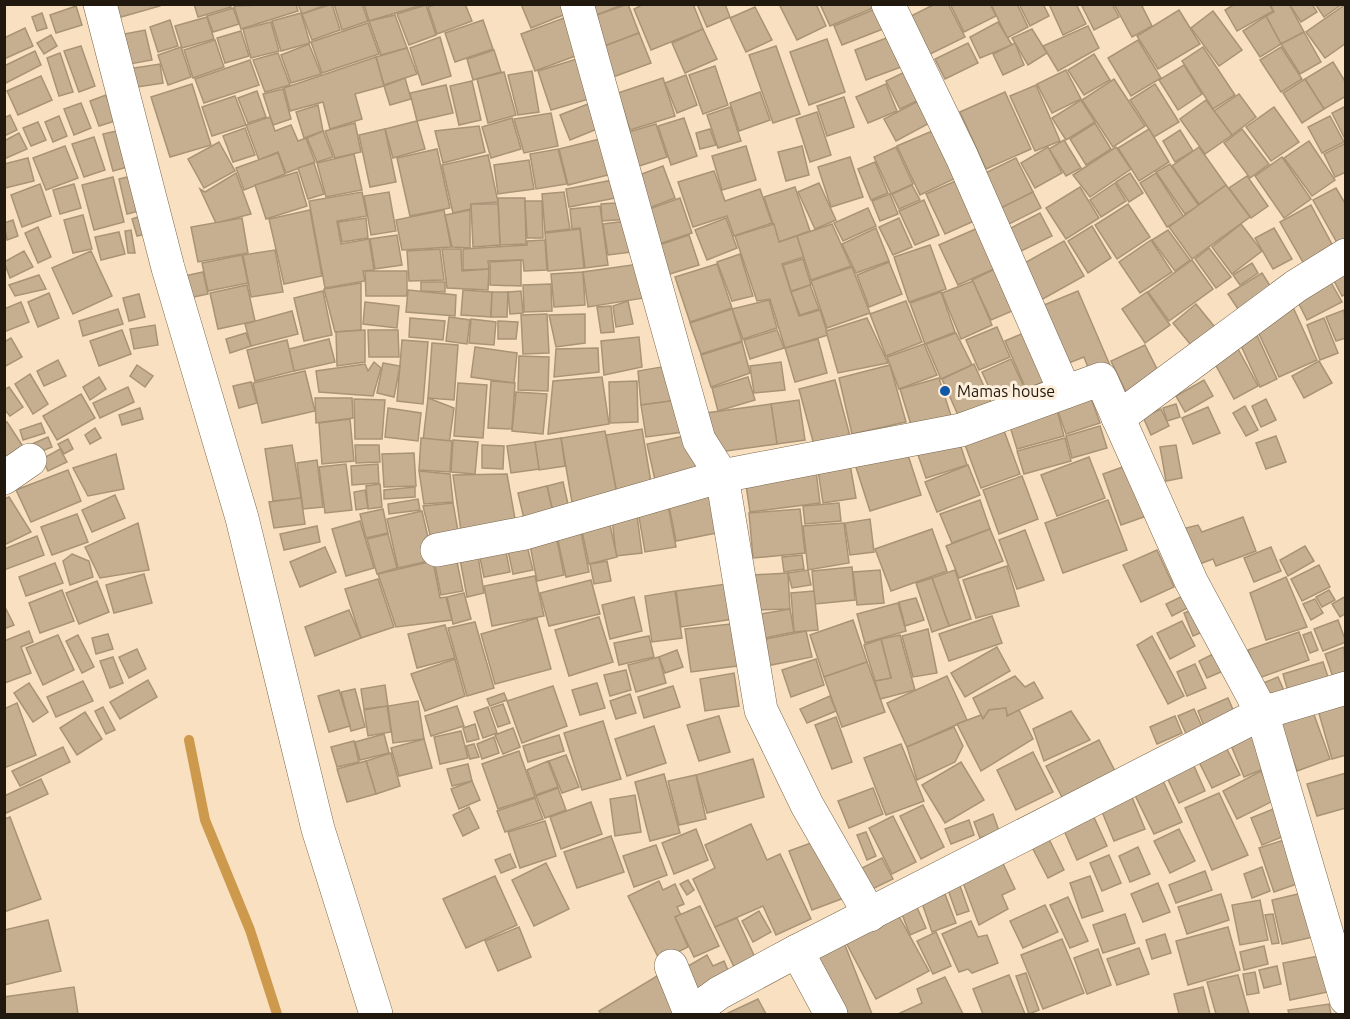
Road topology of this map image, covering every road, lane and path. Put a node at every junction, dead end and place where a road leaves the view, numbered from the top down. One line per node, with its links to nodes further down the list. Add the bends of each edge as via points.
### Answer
1 (100, 4): 15 (street, via 168,267 242,518 318,829)
2 (577, 4): 7 (street, via 699,440)
3 (888, 4): 5 (street, via 962,157)
4 (1346, 255): 6 (street, via 1296,286)
5 (1065, 392): 6 (street, via 1101,379); 7 (street, via 961,430)
6 (1118, 418): 10 (street, via 1191,580)
7 (722, 476): 8 (street, via 525,533); 11 (street, via 761,710 807,805)
8 (437, 550)
9 (1346, 688): 10 (street)
10 (1262, 713): 11 (street); 14 (street)
11 (870, 915): 12 (street)
12 (797, 951): 13 (street, via 692,1010); 16 (street)
13 (671, 966)
14 (1346, 999)
15 (376, 1014)
16 (831, 1014)

